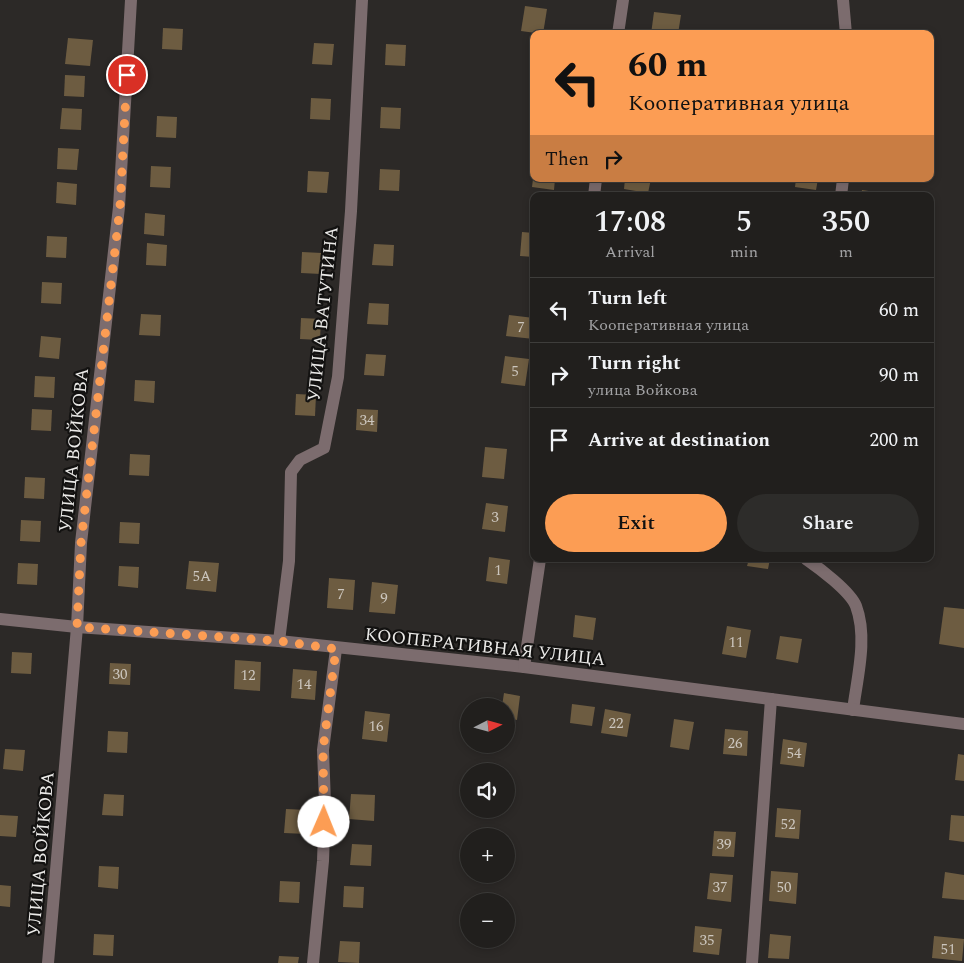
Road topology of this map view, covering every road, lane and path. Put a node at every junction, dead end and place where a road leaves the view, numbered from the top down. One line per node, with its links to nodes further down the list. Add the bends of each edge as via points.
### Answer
1 (131, 0): 10 (street, УЛИЦА ВОЙКОВА, via 120,207 81,543)
2 (362, 0): 11 (street, УЛИЦА ВАТУТИНА, via 338,377 324,448 300,460 291,472 288,561)
3 (623, 0): 5 (street)
4 (843, 0): 6 (street)
5 (619, 30)
6 (846, 30)
7 (540, 562): 13 (street)
8 (810, 562): 15 (street, via 829,575 856,605 861,638)
9 (0, 618): 10 (street, КООПЕРАТИВНАЯ УЛИЦА)
10 (77, 627): 11 (street, КООПЕРАТИВНАЯ УЛИЦА); 17 (street, УЛИЦА ВОЙКОВА)
11 (279, 641): 12 (street, КООПЕРАТИВНАЯ УЛИЦА)
12 (336, 649): 13 (street, КООПЕРАТИВНАЯ УЛИЦА); 18 (street, via 323,750 323,861)
13 (524, 667): 14 (street, КООПЕРАТИВНАЯ УЛИЦА)
14 (771, 699): 15 (street, КООПЕРАТИВНАЯ УЛИЦА); 19 (street)
15 (853, 710): 16 (street, КООПЕРАТИВНАЯ УЛИЦА)
16 (964, 724)
17 (48, 963)
18 (313, 963)
19 (752, 963)

